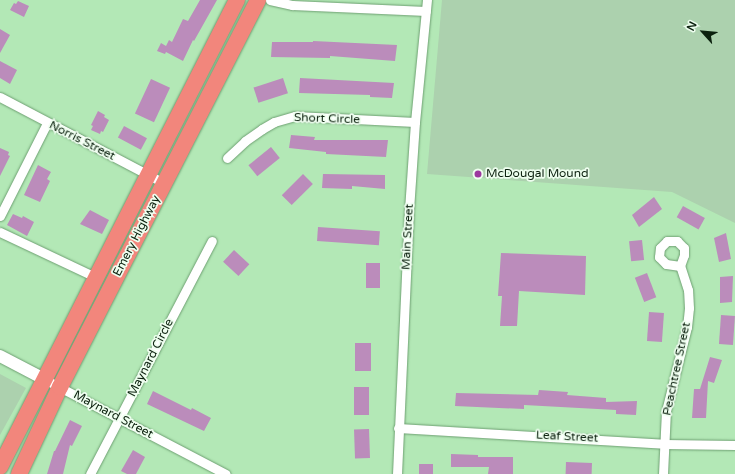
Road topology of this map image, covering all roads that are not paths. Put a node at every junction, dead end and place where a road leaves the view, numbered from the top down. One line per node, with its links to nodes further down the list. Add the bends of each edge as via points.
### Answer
1 (237, 0): 11 (highway, Emery Highway)
2 (258, 0): 12 (highway, Emery Highway)
3 (270, 0): 5 (street)
4 (427, 0): 6 (street, Main Street)
5 (307, 3): 6 (street)
6 (426, 11): 8 (street, Main Street)
7 (0, 97): 9 (street, Norris Street)
8 (415, 122): 10 (street, Short Circle, via 295,116 274,122 245,141); 22 (street, Main Street)
9 (47, 123): 11 (street, Norris Street); 13 (street)
10 (228, 158)
11 (147, 175): 12 (street, Norris Street); 17 (highway, Emery Highway)
12 (164, 183): 20 (highway, Emery Highway)
13 (0, 216)
14 (0, 232): 17 (street)
15 (212, 241): 21 (street, Maynard Circle)
16 (680, 266): 23 (street, Peachtree Street, via 688,290 689,308 687,327 666,411)
17 (95, 277): 19 (highway, Emery Highway)
18 (0, 356): 19 (street, Maynard Street)
19 (44, 379): 20 (street, Maynard Street); 25 (highway, Emery Highway)
20 (60, 387): 21 (street, Maynard Street); 26 (highway, Emery Highway)
21 (120, 418): 27 (street, Maynard Circle); 28 (street, Maynard Street)
22 (398, 428): 23 (street, Leaf Street); 29 (street, Main Street)
23 (664, 444): 24 (street, Leaf Street); 30 (street, Peachtree Street)
24 (735, 445)
25 (0, 467)
26 (19, 474)
27 (90, 474)
28 (226, 474)
29 (397, 474)
30 (663, 474)

